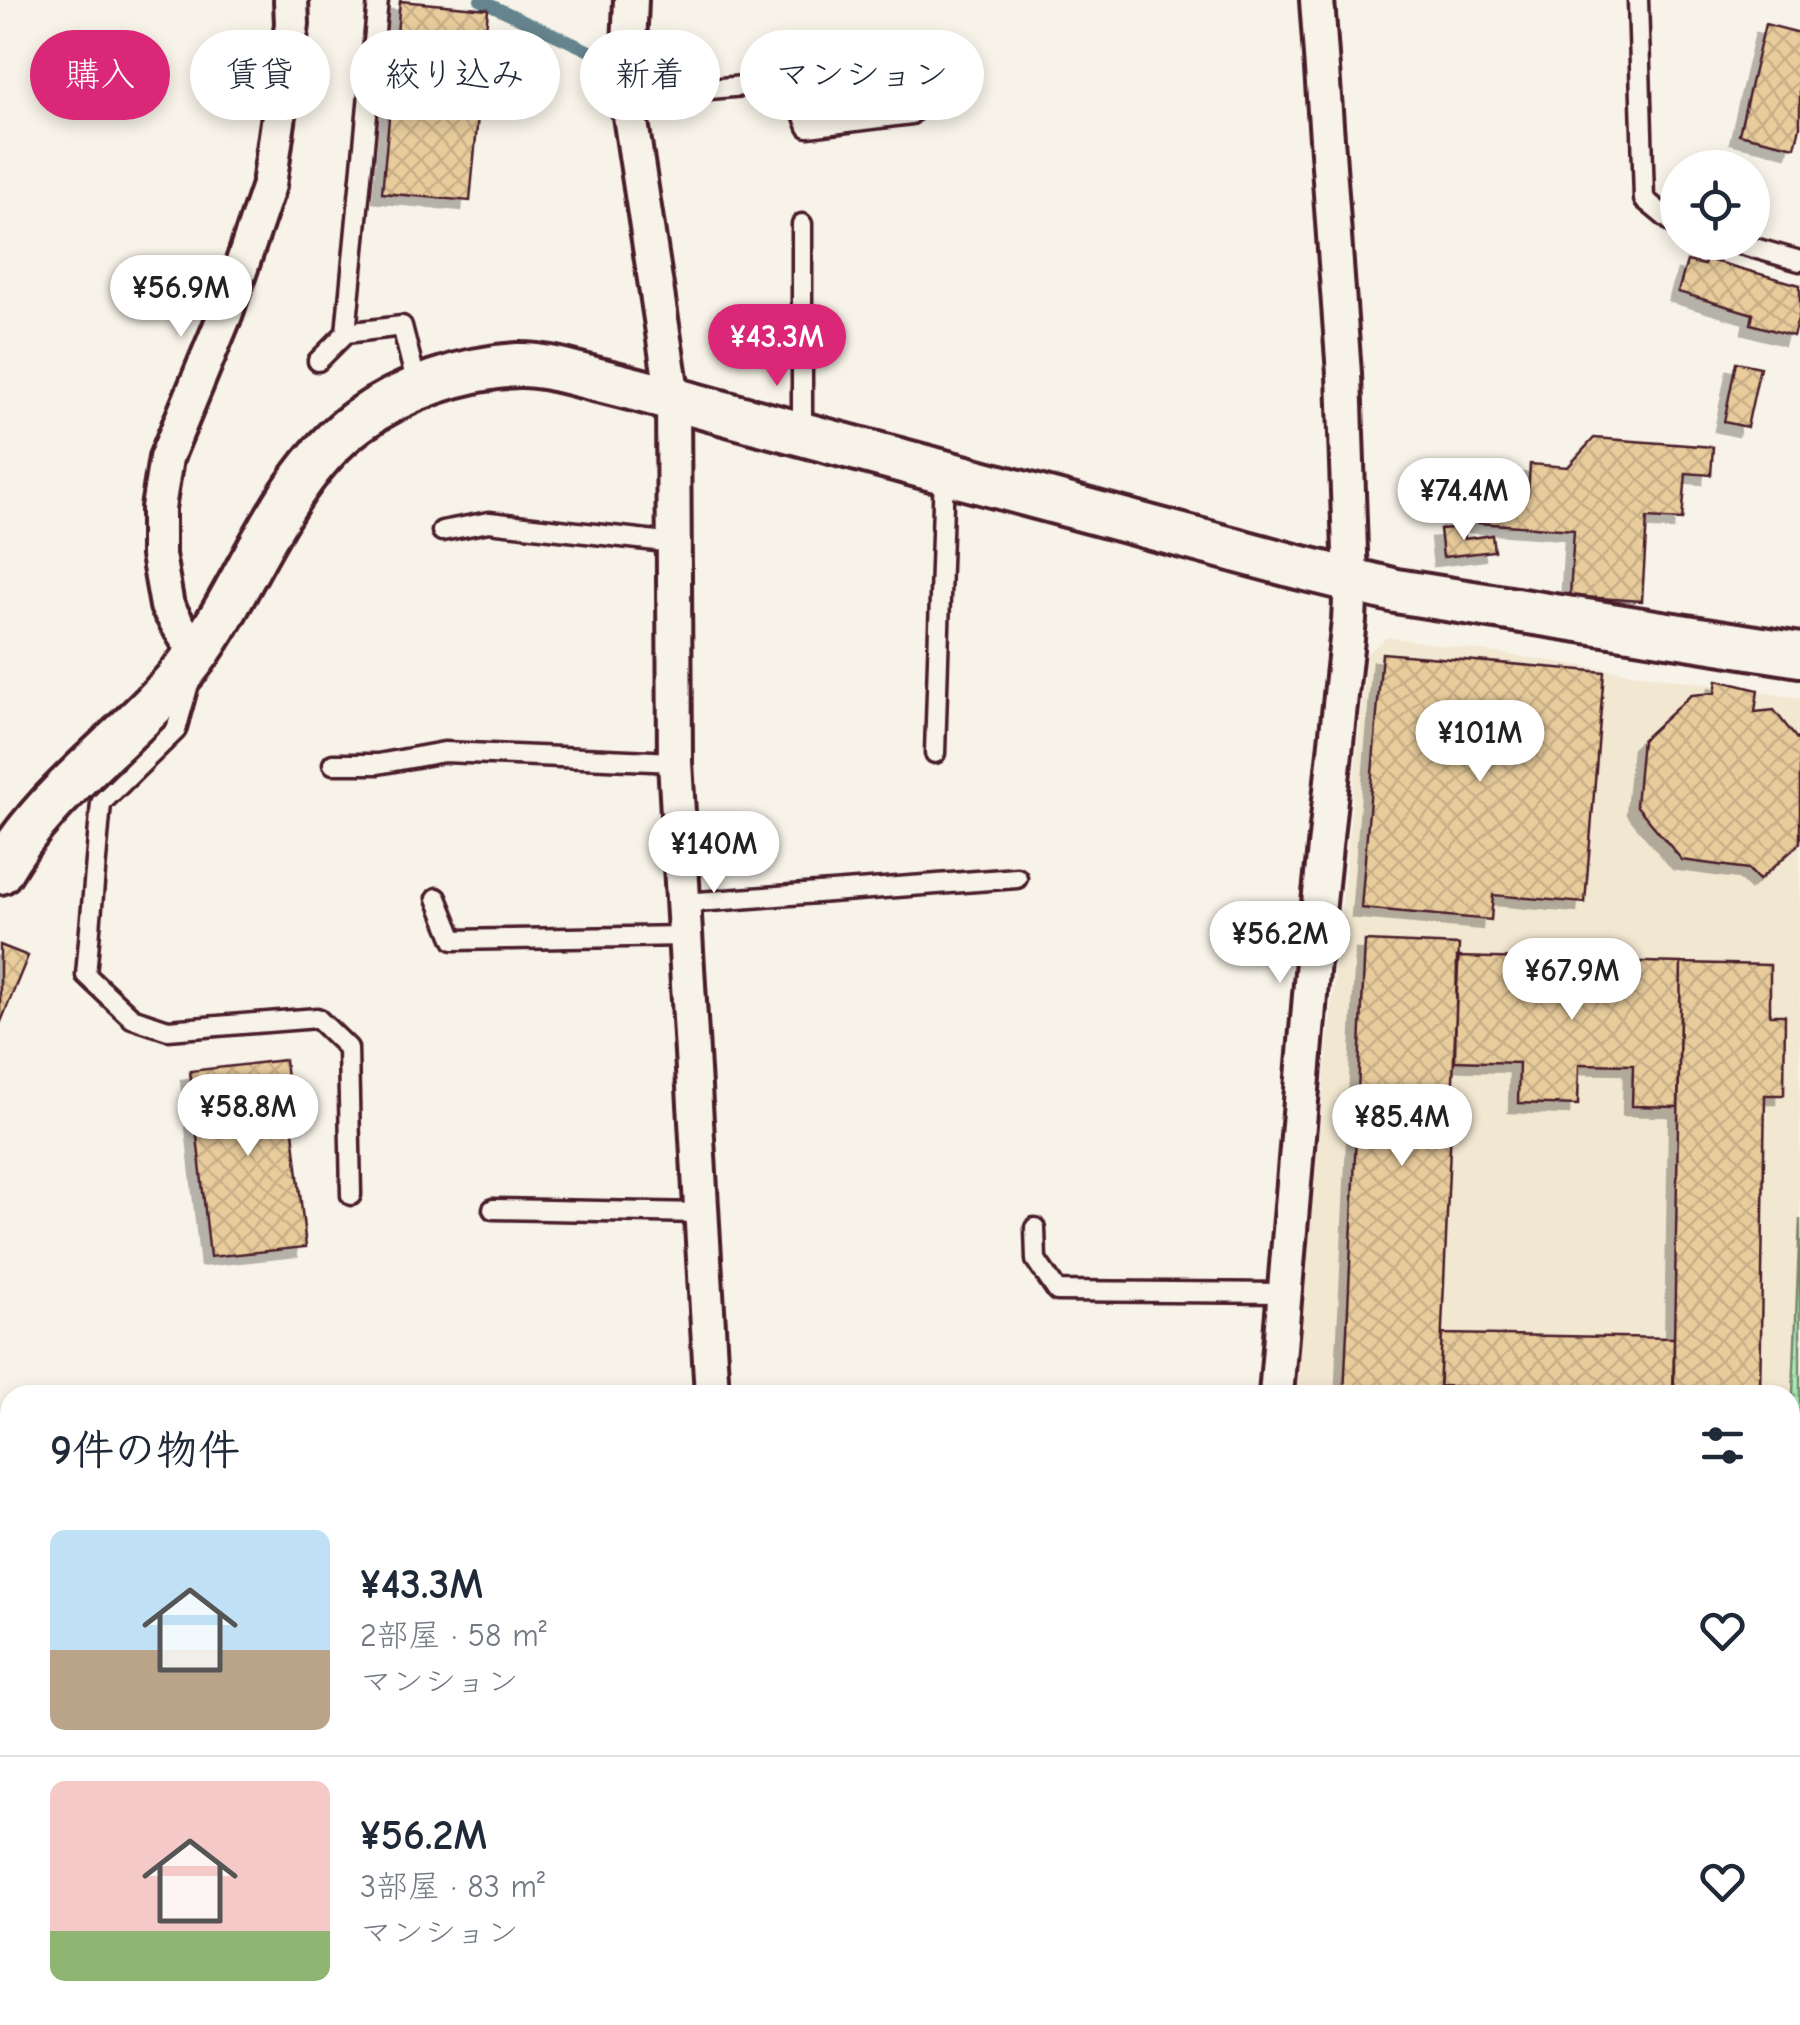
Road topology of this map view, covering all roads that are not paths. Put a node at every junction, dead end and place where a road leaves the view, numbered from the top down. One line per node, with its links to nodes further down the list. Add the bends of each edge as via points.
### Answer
1 (292, 0): 23 (street, via 269,185 166,458 158,508 168,606)
2 (378, 0): 14 (lane)
3 (631, 0): 6 (street)
4 (1316, 0): 22 (street, via 1344,374)
5 (1638, 0): 10 (lane, via 1644,199)
6 (630, 30)
7 (631, 120): 17 (street)
8 (805, 120): 9 (lane, via 808,127)
9 (863, 120)
10 (1660, 212)
11 (802, 224): 18 (lane)
12 (1770, 252): 13 (lane)
13 (1800, 260)
14 (346, 333): 15 (lane); 16 (lane, via 402,326)
15 (318, 361)
16 (418, 390): 17 (street, via 461,373 521,365); 23 (street, via 356,423 318,458)
17 (674, 398): 18 (street); 21 (street)
18 (802, 434): 19 (street)
19 (944, 472): 22 (street); 25 (lane)
20 (442, 531): 21 (lane, via 489,522)
21 (674, 543): 26 (street)
22 (1351, 580): 24 (street); 37 (street)
23 (196, 655): 28 (street, via 158,702 66,788); 33 (lane, via 176,730 101,804 86,974 132,1018 168,1030 318,1018 348,1048)
24 (1800, 655)
25 (935, 753)
26 (676, 762): 27 (lane, via 444,752); 31 (street)
27 (334, 764)
28 (0, 872)
29 (1017, 878): 31 (lane)
30 (437, 898): 32 (lane, via 454,940)
31 (684, 903): 32 (street)
32 (685, 936): 35 (street)
33 (351, 1195)
34 (493, 1209): 35 (lane)
35 (701, 1213): 38 (street)
36 (1036, 1228): 37 (lane, via 1036,1260 1057,1291)
37 (1286, 1293): 39 (street)
38 (711, 1385)
39 (1277, 1385)

